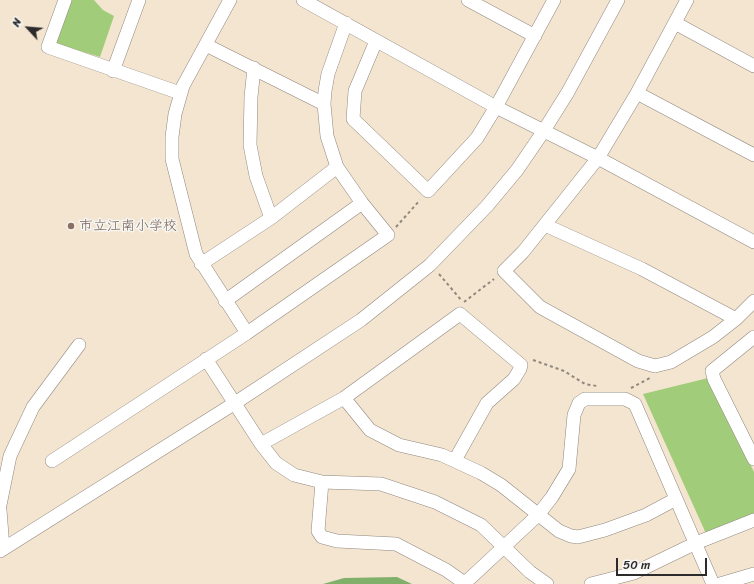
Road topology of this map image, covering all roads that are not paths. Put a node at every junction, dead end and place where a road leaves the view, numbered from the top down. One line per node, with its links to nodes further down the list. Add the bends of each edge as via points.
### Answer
1 (65, 0): 16 (street, via 48,47)
2 (139, 0): 16 (street)
3 (230, 0): 13 (street)
4 (303, 0): 9 (street)
5 (468, 0): 11 (street)
6 (554, 0): 11 (street)
7 (618, 0): 21 (street, via 587,59)
8 (687, 0): 10 (street)
9 (346, 23): 12 (street); 19 (street, via 328,74)
10 (674, 23): 14 (street); 17 (street)
11 (535, 36): 20 (street)
12 (376, 41): 20 (street); 20 (street, via 355,91 353,119 428,191 477,138)
13 (206, 45): 15 (street); 18 (street)
14 (754, 66)
15 (254, 68): 19 (street); 26 (street, via 250,145 256,176)
16 (113, 71): 18 (street)
17 (637, 93): 22 (street); 23 (street)
18 (180, 94): 29 (street, via 172,136 172,159 196,254)
19 (324, 104): 24 (street, via 327,136)
20 (496, 107): 21 (street)
21 (543, 132): 23 (street); 38 (street, via 517,170 487,206 430,265 361,320)
22 (754, 155)
23 (598, 158): 27 (street); 28 (street)
24 (337, 167): 25 (street); 26 (street)
25 (362, 203): 30 (street); 33 (street, via 388,235)
26 (271, 218): 29 (street)
27 (545, 225): 32 (street, via 642,269); 32 (street, via 504,271 540,307 638,361 655,366 671,362 713,337)
28 (754, 242)
29 (202, 264): 30 (street)
30 (226, 301): 33 (street)
31 (754, 301): 32 (street)
32 (736, 319)
33 (247, 333): 36 (street)
34 (754, 337): 40 (street, via 712,371)
35 (79, 345): 45 (street, via 33,407 10,456)
36 (206, 359): 38 (street); 42 (street)
37 (344, 398): 39 (street); 41 (street, via 370,430 399,445); 41 (street, via 460,314 521,365 514,379 487,403)
38 (235, 403): 39 (street); 51 (street)
39 (261, 444): 43 (street, via 276,462 294,475)
40 (754, 459)
41 (454, 460): 47 (street, via 501,485)
42 (52, 461)
43 (322, 482): 50 (street, via 381,484 435,502 481,525); 53 (street, via 318,531 322,537 336,541 396,544 446,570)
44 (676, 499): 47 (street, via 646,515 578,537 559,531); 47 (street, via 636,404 625,399 585,399 579,403 574,415 569,469); 49 (street)
45 (0, 505)
46 (0, 510): 51 (street)
47 (538, 515): 50 (street)
48 (754, 520): 49 (street)
49 (696, 543): 55 (street, via 634,573); 56 (street)
50 (504, 546): 53 (street); 54 (street, via 530,572)
51 (2, 550)
52 (754, 574): 57 (street)
53 (466, 584)
54 (547, 584)
55 (591, 584)
56 (713, 584)
57 (720, 584)

